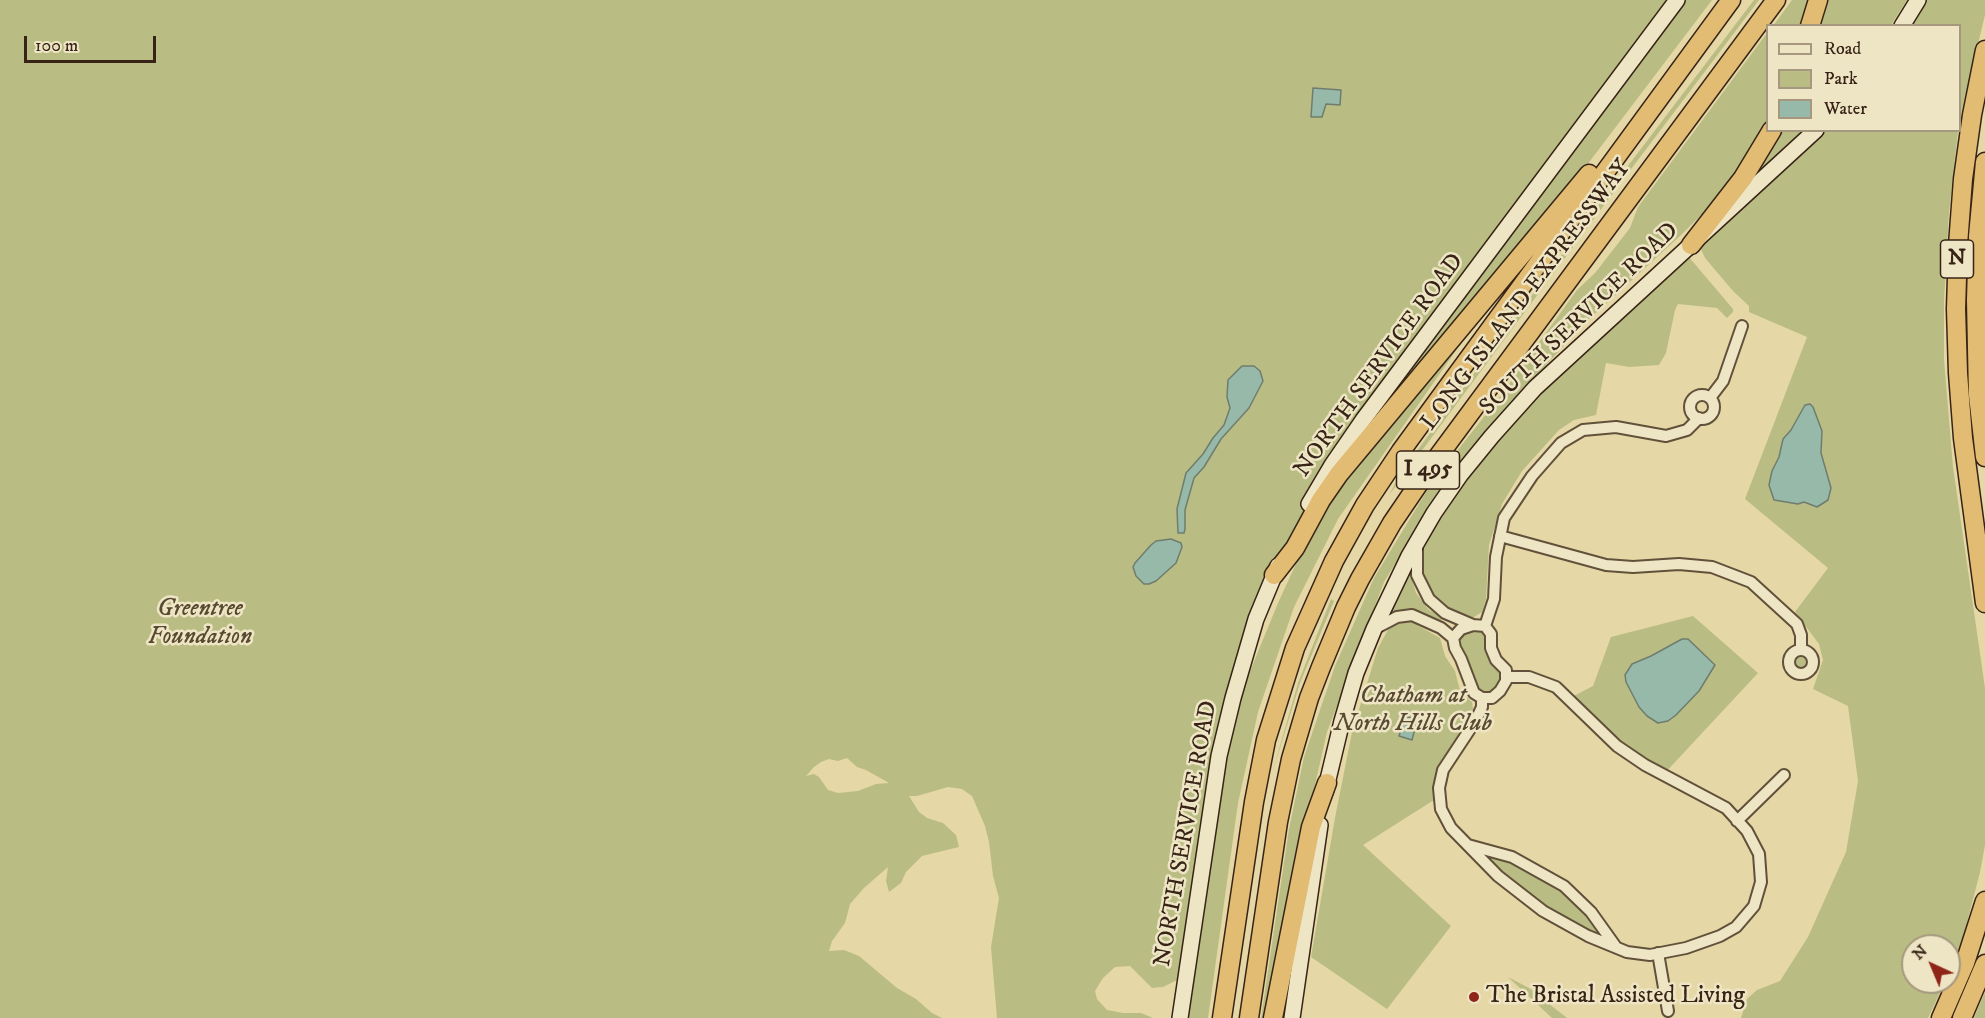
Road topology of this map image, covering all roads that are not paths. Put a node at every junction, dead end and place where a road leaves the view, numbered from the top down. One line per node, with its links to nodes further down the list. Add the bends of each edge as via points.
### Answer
1 (1677, 0): 20 (main road, NORTH SERVICE ROAD, via 1351,437 1314,495)
2 (1731, 0): 8 (highway, LONG ISLAND EXPRESSWAY / I 495)
3 (1776, 0): 40 (highway, LONG ISLAND EXPRESSWAY / I 495, via 1422,479 1360,579 1320,667 1292,759 1278,822)
4 (1818, 0): 6 (highway)
5 (1918, 0): 7 (main road)
6 (1811, 24)
7 (1903, 24)
8 (1708, 30): 20 (highway, via 1683,47 1585,180 1339,474 1295,548); 39 (highway, LONG ISLAND EXPRESSWAY / I 495, via 1401,451 1329,570 1295,648 1266,740)
9 (1985, 50): 21 (highway, N, via 1963,179 1956,298 1960,405)
10 (1771, 132): 13 (highway, via 1747,173)
11 (1814, 132): 13 (main road, SOUTH SERVICE ROAD)
12 (1985, 162): 17 (highway, N, via 1976,311 1978,395)
13 (1691, 245): 19 (main road, SOUTH SERVICE ROAD, via 1513,411 1461,474)
14 (1742, 326): 15 (street, via 1723,381)
15 (1710, 398): 16 (street, via 1712,412 1707,418); 16 (street, via 1702,395 1692,400 1691,411)
16 (1700, 418): 18 (street, via 1687,430 1666,436 1616,427 1583,430 1561,442 1515,501 1504,518)
17 (1985, 457)
18 (1500, 536): 23 (street, via 1494,599); 26 (street, via 1606,565 1712,567 1751,582 1797,624)
19 (1418, 541): 22 (street, via 1417,575 1429,599 1444,613); 24 (main road, SOUTH SERVICE ROAD)
20 (1274, 575): 38 (main road, NORTH SERVICE ROAD, via 1256,619 1219,756)
21 (1985, 603)
22 (1473, 625): 23 (street); 25 (street, via 1461,629)
23 (1485, 626): 27 (street)
24 (1374, 629): 25 (street, via 1397,617 1412,615 1441,628); 30 (main road, SOUTH SERVICE ROAD, via 1344,713)
25 (1453, 639): 28 (street, via 1469,685)
26 (1801, 649)
27 (1506, 677): 28 (street, via 1492,698); 31 (street, via 1529,677 1556,687 1617,746 1726,808)
28 (1482, 698): 32 (street, via 1476,720 1443,770 1439,788 1441,809 1451,828)
29 (1784, 775): 31 (street)
30 (1327, 783): 41 (highway, via 1311,827); 42 (main road, SOUTH SERVICE ROAD)
31 (1737, 821): 35 (street, via 1760,854 1761,882 1754,906 1736,927 1719,936)
32 (1468, 845): 34 (street, via 1500,878 1537,907); 34 (street, via 1512,857 1564,886 1591,912)
33 (1985, 901): 43 (highway, via 1965,963)
34 (1616, 947): 35 (street, via 1627,952)
35 (1658, 953): 37 (street)
36 (1985, 964): 44 (highway)
37 (1668, 1011)
38 (1180, 1018)
39 (1222, 1018)
40 (1250, 1018)
41 (1273, 1018)
42 (1292, 1018)
43 (1941, 1018)
44 (1962, 1018)

